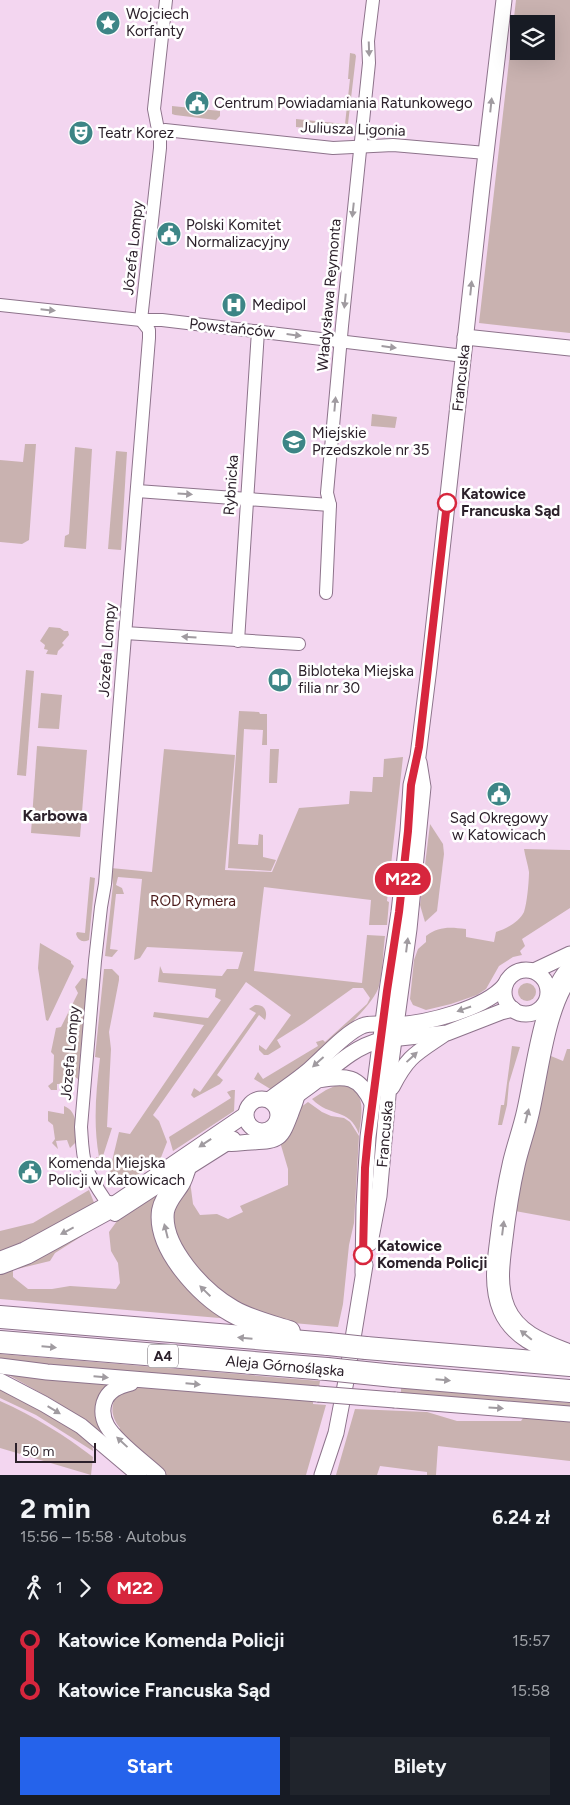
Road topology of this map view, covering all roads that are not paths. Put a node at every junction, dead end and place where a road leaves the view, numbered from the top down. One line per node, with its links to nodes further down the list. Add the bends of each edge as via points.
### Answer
1 (166, 0): 4 (street, Józefa Lompy, via 154,109)
2 (373, 0): 5 (street, Władysława Reymonta, one-way to 5)
3 (504, 0): 6 (street, Francuska, one-way to 3)
4 (159, 132): 5 (street, Juliusza Ligonia, via 165,130 333,148); 8 (street, Józefa Lompy, via 160,148)
5 (360, 146): 6 (street, Juliusza Ligonia, via 394,145); 11 (street, Władysława Reymonta, one-way to 11)
6 (486, 153): 10 (street, Francuska, one-way to 6)
7 (0, 305): 8 (street, Powstańców, one-way to 8)
8 (141, 320): 9 (street, Powstańców); 14 (street, Józefa Lompy, via 149,330)
9 (258, 331): 11 (street, Powstańców, one-way to 11); 15 (street, Rybnicka)
10 (466, 337): 12 (street); 13 (street, Francuska)
11 (341, 340): 13 (street, Powstańców, one-way to 13); 16 (street, Władysława Reymonta, one-way to 11, via 327,493)
12 (570, 348)
13 (464, 356): 21 (street, Francuska)
14 (137, 491): 15 (street, one-way to 15); 18 (street, Józefa Lompy)
15 (246, 498): 16 (street); 19 (street, Rybnicka)
16 (330, 505): 17 (street, Władysława Reymonta)
17 (326, 593)
18 (125, 633): 19 (street, one-way to 18); 42 (street, Józefa Lompy, via 81,1127 86,1165)
19 (238, 641): 20 (street)
20 (300, 644)
21 (418, 756): 28 (street, Francuska, one-way to 21, via 423,787); 31 (street, Francuska, via 411,785)
22 (570, 954): 24 (street)
23 (570, 966): 27 (street, via 552,982)
24 (534, 971): 26 (street, via 519,971); 27 (street, via 543,977)
25 (570, 972): 48 (highway, one-way to 25, via 530,1339 509,1318 498,1290 505,1209 514,1163 548,1019 559,988)
26 (505, 985): 29 (street, via 505,998); 30 (street, one-way to 30, via 485,1001)
27 (548, 992): 29 (street, via 544,1004 535,1012)
28 (401, 994): 30 (street, via 405,1009); 31 (street, Francuska)
29 (513, 1010): 32 (street)
30 (417, 1022): 31 (street)
31 (388, 1032): 32 (street); 33 (street, via 341,1059); 34 (street, Francuska); 36 (street, Francuska); 37 (street, one-way to 37, via 373,1023 355,1029)
32 (447, 1033): 34 (street, one-way to 32, via 408,1060)
33 (316, 1080): 35 (street); 36 (street, via 350,1078 364,1088)
34 (389, 1092): 44 (street, Francuska, via 378,1207)
35 (297, 1095): 37 (street); 40 (street, via 286,1129 276,1139 233,1145)
36 (372, 1103): 44 (street, Francuska, via 365,1168)
37 (273, 1106): 38 (street, via 254,1100); 39 (street, via 277,1122 269,1130)
38 (245, 1115): 39 (street); 42 (street, one-way to 42)
39 (253, 1129): 40 (street)
40 (225, 1143): 41 (street)
41 (184, 1170): 42 (street, via 115,1215); 47 (highway, one-way to 41, via 234,1312 218,1303 189,1273 172,1249 163,1220 166,1203)
42 (110, 1207): 43 (highway, one-way to 43, via 26,1253)
43 (0, 1263)
44 (363, 1273): 57 (street, Francuska, via 336,1433)
45 (0, 1318): 47 (highway, Aleja Górnośląska / A4, one-way to 45)
46 (0, 1342): 53 (highway, Aleja Górnośląska / A4, one-way to 53, bridge)
47 (328, 1344): 49 (highway, Aleja Górnośląska / A4, bridge)
48 (570, 1356)
49 (570, 1365)
50 (0, 1366): 52 (street, one-way to 52)
51 (0, 1381): 55 (street, one-way to 55, via 81,1426)
52 (144, 1381): 54 (street, one-way to 54, bridge); 56 (street, one-way to 52, via 111,1431 103,1412 105,1400 113,1389)
53 (570, 1391)
54 (570, 1414)
55 (138, 1475)
56 (158, 1475)
57 (322, 1475)

